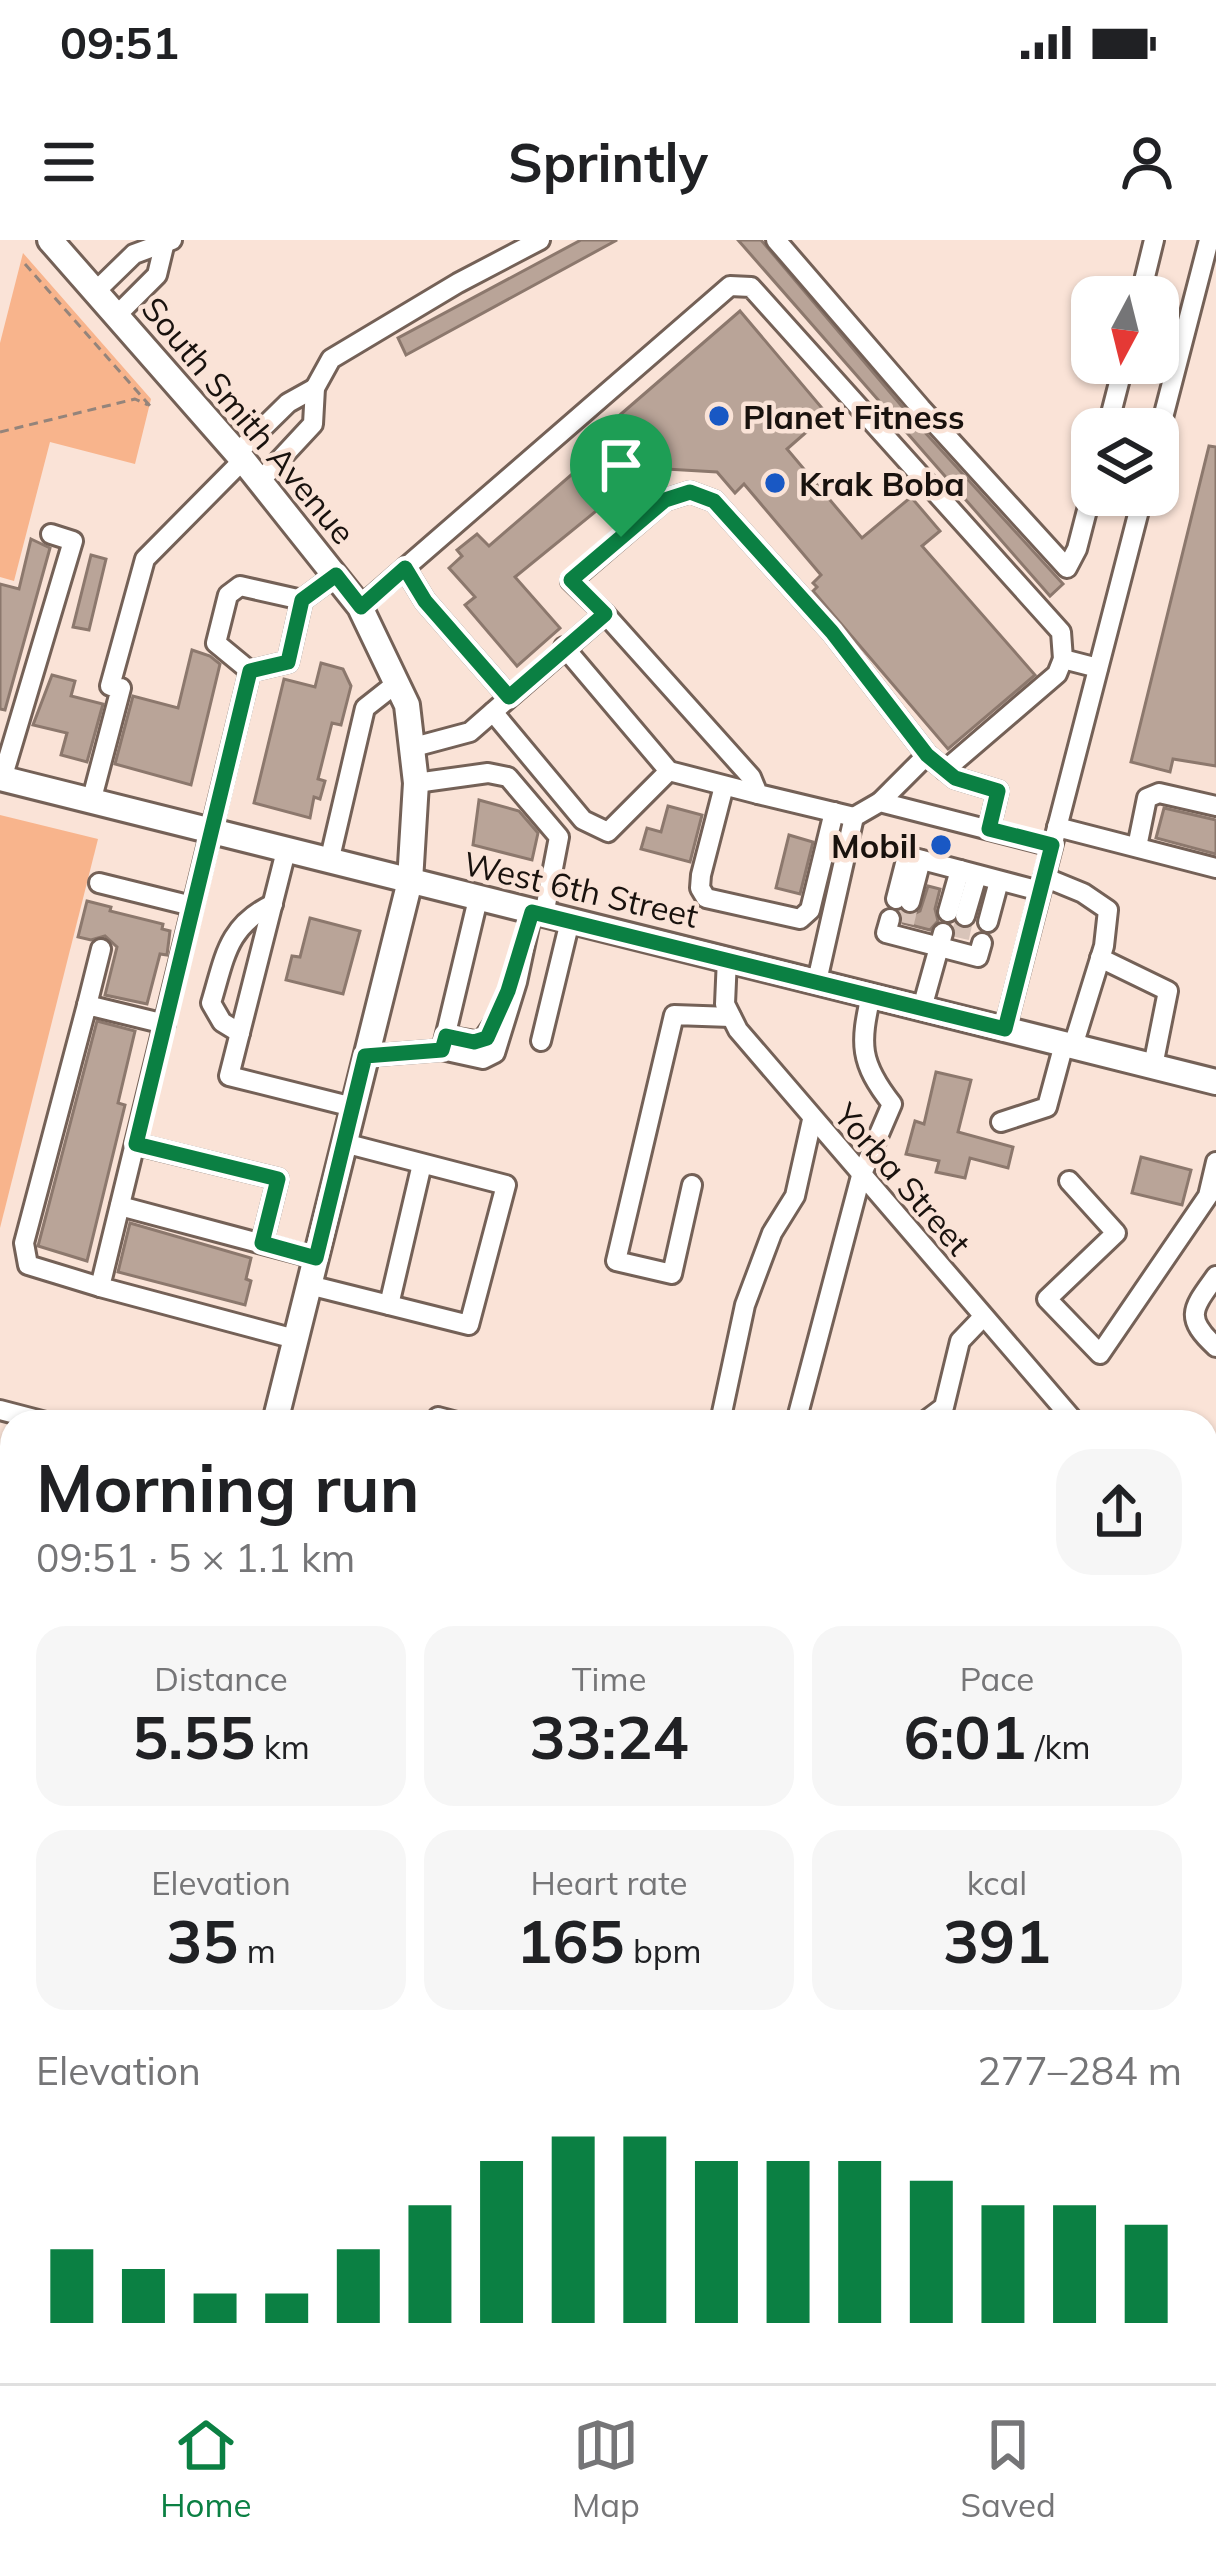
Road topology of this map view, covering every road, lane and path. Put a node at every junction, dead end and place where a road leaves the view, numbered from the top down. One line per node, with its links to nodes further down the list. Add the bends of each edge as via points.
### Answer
1 (50, 240): 9 (main road, South Smith Avenue)
2 (540, 240): 11 (street, via 332,359)
3 (776, 240): 16 (street, via 1067,568)
4 (1154, 240): 8 (street)
5 (1209, 240): 12 (street)
6 (168, 243): 9 (street, via 134,254); 10 (street, via 157,275)
7 (25, 264): 13 (path, via 150,406 135,399)
8 (1145, 276)
9 (96, 291): 10 (main road, South Smith Avenue)
10 (117, 315): 14 (main road, South Smith Avenue)
11 (315, 388): 14 (street, via 288,403); 15 (street, via 313,424)
12 (1166, 408)
13 (0, 431)
14 (240, 456): 15 (main road, South Smith Avenue); 39 (street, via 145,559 110,686 121,688)
15 (260, 481): 20 (main road, South Smith Avenue)
16 (1085, 516)
17 (1138, 516): 26 (street)
18 (51, 534): 35 (street, via 73,541)
19 (405, 568): 22 (street); 25 (street, via 730,286 752,287 1061,632); 29 (street)
20 (336, 575): 21 (street); 22 (main road, South Smith Avenue)
21 (302, 600): 27 (street, via 288,662); 27 (street, via 251,587 227,596 215,643)
22 (361, 607): 28 (main road, South Smith Avenue)
23 (605, 614): 24 (street); 32 (street, via 571,580 665,500 690,492 714,501 832,632); 38 (street)
24 (564, 647): 29 (street); 34 (street)
25 (1063, 659): 26 (street); 33 (street, via 1058,674)
26 (1098, 668): 46 (street)
27 (250, 671): 45 (street)
28 (398, 682): 31 (main road, South Smith Avenue); 49 (street, via 365,708)
29 (509, 697): 30 (street)
30 (493, 712): 31 (street, via 470,732); 34 (street, via 583,820 608,832)
31 (414, 747): 36 (main road, South Smith Avenue)
32 (927, 755): 33 (street); 40 (street)
33 (946, 770): 44 (street, via 998,791)
34 (669, 771): 37 (street)
35 (1, 778): 39 (main road, West 6th Street)
36 (416, 783): 53 (main road, South Smith Avenue); 60 (street, via 508,777 559,836)
37 (724, 785): 38 (street); 42 (street, via 700,888 726,903 800,919)
38 (758, 794): 42 (street)
39 (91, 802): 45 (main road, West 6th Street)
40 (880, 802): 43 (street); 44 (street)
41 (1216, 806): 47 (street, via 1159,793 1148,798)
42 (834, 812): 43 (street)
43 (854, 817): 70 (street)
44 (989, 829): 46 (street)
45 (210, 831): 48 (main road, West 6th Street); 59 (street)
46 (1055, 836): 47 (street); 55 (street)
47 (1137, 847): 50 (street)
48 (286, 851): 49 (main road, West 6th Street); 58 (street)
49 (328, 862): 53 (main road, West 6th Street)
50 (1216, 868)
51 (968, 872): 52 (street); 57 (street, via 908,856); 61 (street)
52 (999, 880): 55 (street); 63 (street)
53 (410, 881): 56 (main road, West 6th Street); 81 (main road, South Smith Avenue)
54 (99, 883): 59 (street)
55 (1042, 884): 69 (street, via 1083,893 1108,910); 76 (street)
56 (478, 899): 60 (main road, West 6th Street); 79 (street)
57 (903, 900)
58 (273, 904): 77 (street); 77 (street, via 248,916 230,940 212,1003)
59 (192, 906): 75 (street)
60 (538, 914): 62 (main road, West 6th Street); 79 (street, via 487,1038)
61 (957, 914)
62 (570, 921): 68 (main road, West 6th Street); 78 (street)
63 (988, 922)
64 (899, 927): 65 (street)
65 (949, 942): 66 (street, via 978,957); 73 (street)
66 (982, 943)
67 (100, 949): 72 (street)
68 (727, 958): 70 (main road, West 6th Street); 74 (street)
69 (1100, 958): 80 (street); 82 (street, via 1168,991)
70 (817, 981): 71 (main road, West 6th Street)
71 (871, 994): 73 (main road, West 6th Street); 91 (street, via 861,1041 892,1103)
72 (87, 1005): 75 (street); 99 (street, via 23,1255 28,1265)
73 (922, 1008): 76 (main road, West 6th Street)
74 (731, 1017): 85 (street, Yorba Street); 93 (street, via 674,1015 616,1261 672,1274)
75 (165, 1024): 88 (street)
76 (1005, 1029): 80 (main road, West 6th Street)
77 (240, 1034): 84 (street, via 229,1076)
78 (541, 1041)
79 (444, 1043): 81 (street)
80 (1069, 1045): 82 (main road, West 6th Street); 86 (street, via 1047,1107)
81 (365, 1056): 84 (main road, South Smith Avenue)
82 (1153, 1066): 83 (main road, West 6th Street)
83 (1216, 1082)
84 (353, 1107): 87 (main road, South Smith Avenue)
85 (812, 1120): 91 (street, Yorba Street); 105 (street, via 795,1196 745,1305)
86 (1001, 1122)
87 (344, 1143): 90 (street); 96 (main road, South Smith Avenue)
88 (136, 1144): 94 (street); 95 (street, via 278,1179)
89 (1216, 1162): 92 (street, via 1208,1196 1100,1354 1047,1299 1116,1233)
90 (422, 1164): 100 (street); 100 (street, via 506,1185 469,1325)
91 (862, 1176): 101 (street, Yorba Street); 106 (street)
92 (1069, 1181)
93 (692, 1185)
94 (120, 1206): 95 (street); 99 (street)
95 (262, 1243): 96 (street)
96 (316, 1258): 98 (main road, South Smith Avenue)
97 (1216, 1276): 103 (street, via 1192,1318)
98 (309, 1286): 100 (street); 102 (main road, South Smith Avenue)
99 (100, 1287): 102 (street)
100 (389, 1305)
101 (982, 1318): 107 (street, via 960,1341); 108 (street, Yorba Street)
102 (295, 1339): 104 (main road, South Smith Avenue)
103 (1216, 1347)
104 (278, 1410)
105 (723, 1410)
106 (799, 1410)
107 (940, 1410)
108 (1058, 1410)

